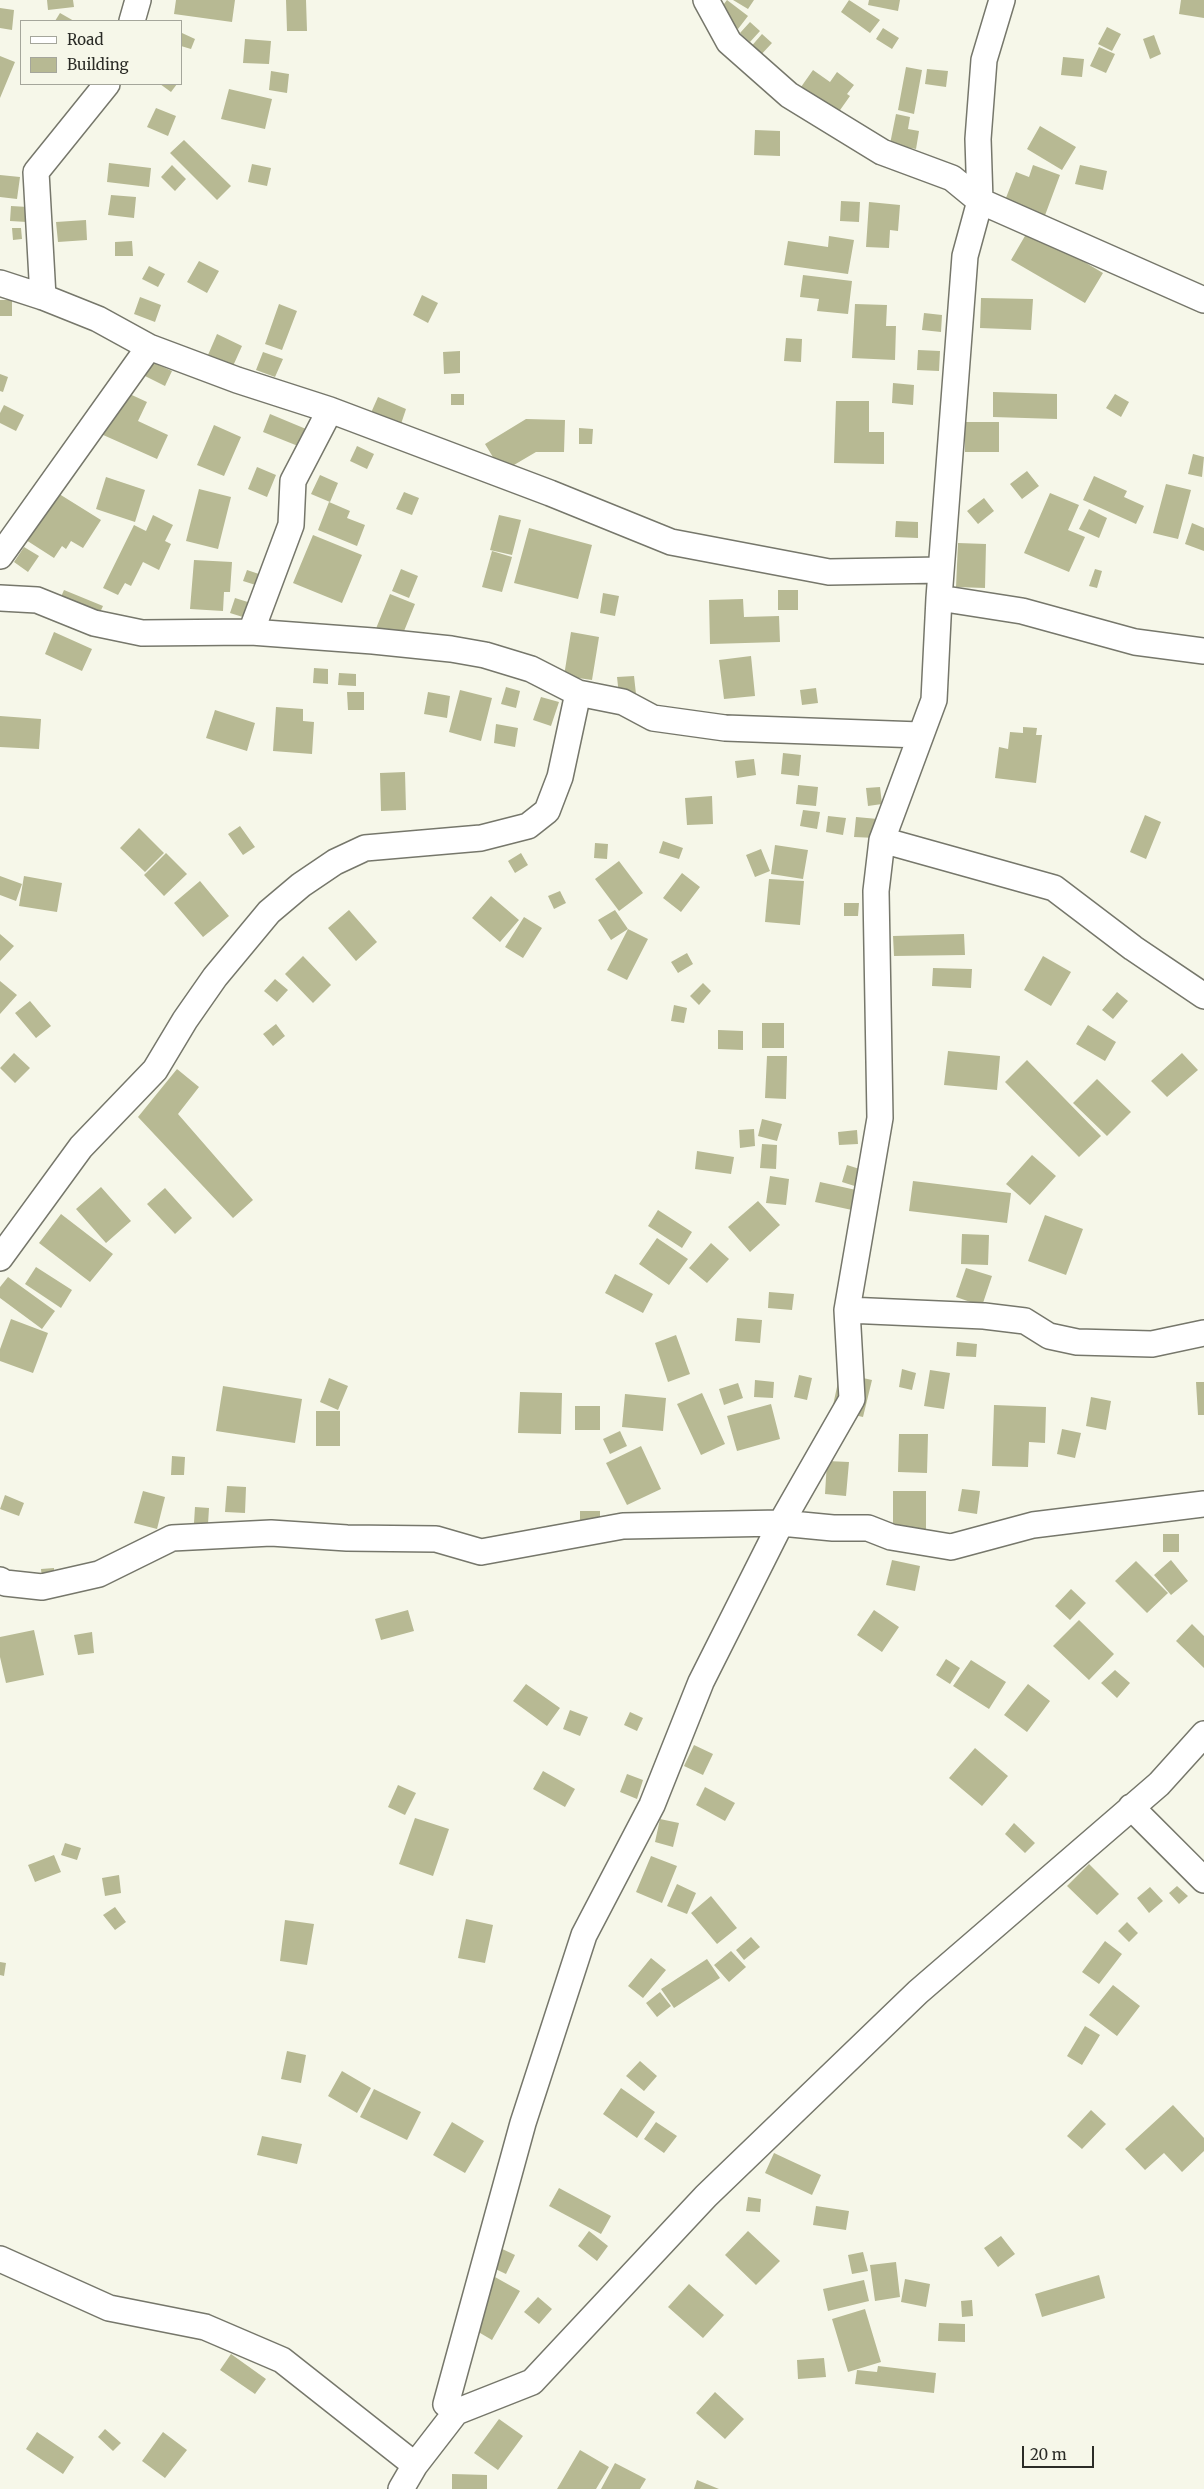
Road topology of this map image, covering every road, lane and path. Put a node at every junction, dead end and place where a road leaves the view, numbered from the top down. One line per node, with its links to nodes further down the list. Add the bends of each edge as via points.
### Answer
1 (138, 0): 4 (street)
2 (706, 0): 6 (street, via 729,42 789,95 882,152 952,178)
3 (1002, 0): 6 (street, via 984,60 978,139)
4 (132, 20)
5 (106, 85): 8 (street, via 36,172)
6 (980, 201): 9 (street); 13 (street, via 965,256)
7 (0, 283): 8 (street)
8 (43, 297): 10 (street, via 98,319)
9 (1204, 300)
10 (149, 347): 11 (street); 12 (street)
11 (330, 410): 13 (street, via 671,542 829,572); 16 (street, via 294,481 291,525)
12 (0, 556)
13 (941, 570): 15 (street)
14 (0, 598): 16 (street, via 37,600 94,624 142,633)
15 (939, 598): 17 (street, via 1022,611 1135,642); 19 (street, via 934,700)
16 (252, 632): 18 (street, via 468,652 530,669)
17 (1204, 651)
18 (578, 693): 19 (street, via 623,702 653,718 725,728); 22 (street, via 560,777 546,811 528,826 481,838 365,848 335,862 301,885 269,912 215,977 155,1070 81,1147)
19 (920, 736): 20 (street)
20 (882, 840): 21 (street, via 1054,888); 23 (street, via 876,891 880,1118)
21 (1204, 996)
22 (0, 1258)
23 (847, 1310): 24 (street, via 1025,1321 1049,1336 1086,1343 1152,1344); 26 (street, via 852,1399)
24 (1204, 1333)
25 (1204, 1504): 26 (street, via 1033,1525 951,1547 891,1537 868,1528)
26 (781, 1523): 27 (street, via 623,1526 481,1552 436,1539 272,1533 172,1538 98,1574 42,1587); 32 (street, via 701,1682 652,1805 584,1935 523,2123 446,2404)
27 (0, 1580)
28 (1204, 1734): 29 (street, via 1159,1784)
29 (1132, 1808): 30 (street); 32 (street, via 918,1992 706,2196 532,2382)
30 (1204, 1880)
31 (0, 2259): 33 (street, via 109,2308 205,2327 282,2360)
32 (456, 2412): 33 (street)
33 (415, 2465): 34 (street)
34 (401, 2489)

